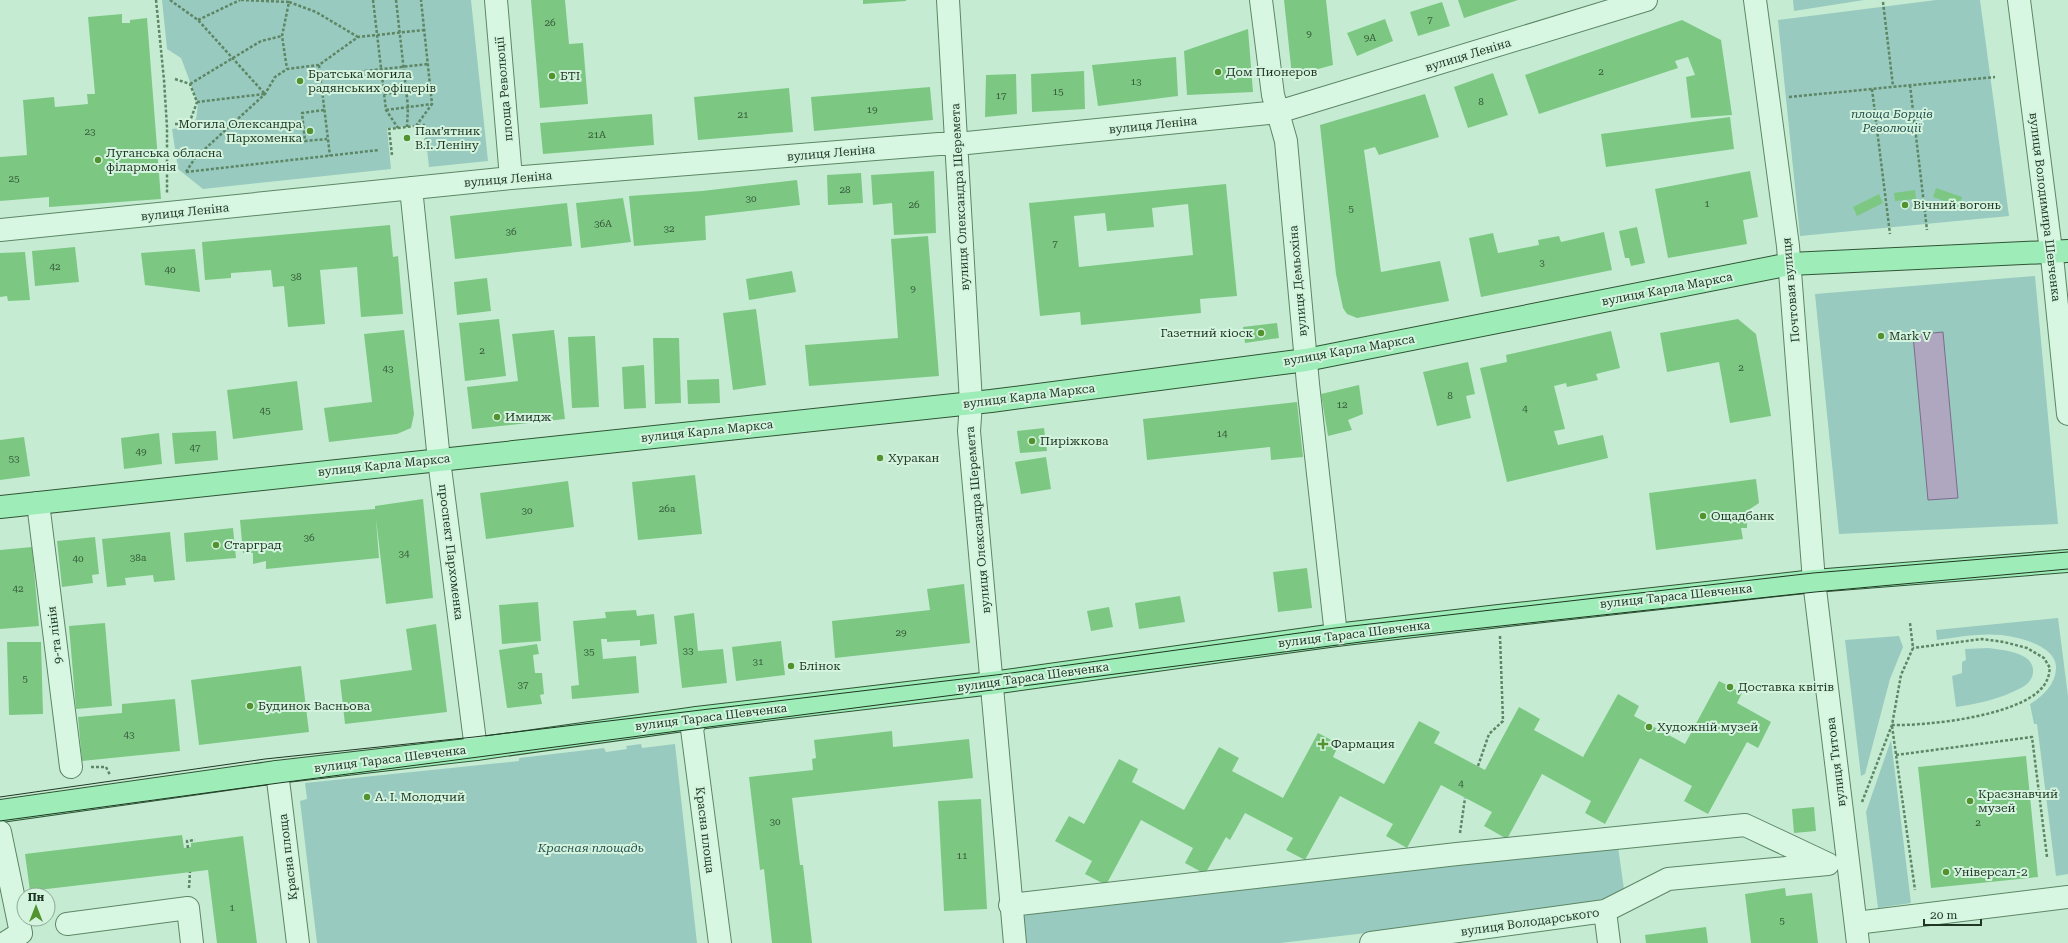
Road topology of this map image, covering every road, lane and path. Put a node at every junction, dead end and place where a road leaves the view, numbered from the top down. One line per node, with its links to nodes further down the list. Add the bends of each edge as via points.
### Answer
1 (156, 0): 57 (path, via 164,80)
2 (170, 0): 15 (path)
3 (240, 0): 13 (path); 15 (path)
4 (373, 0): 18 (path)
5 (396, 0): 17 (path)
6 (421, 0): 16 (path)
7 (496, 0): 55 (street, площа Революції)
8 (948, 0): 50 (street, вулиця Олександра Шеремета)
9 (1261, 0): 44 (street, вулиця Демьохіна, via 1273,95)
10 (1646, 0): 44 (street, вулиця Леніна)
11 (1754, 0): 62 (street, Почтовая вулиця)
12 (2019, 0): 61 (street, вулиця Володимира Шевченка)
13 (289, 2): 19 (path); 20 (path, via 316,12)
14 (1883, 2): 32 (path)
15 (198, 20): 21 (path)
16 (424, 30): 17 (path); 22 (path)
17 (399, 32): 18 (path); 24 (path)
18 (377, 35): 20 (path); 26 (path)
19 (282, 36): 21 (path, via 261,41); 25 (path)
20 (358, 37): 23 (path)
21 (232, 58): 30 (path); 36 (path)
22 (428, 64): 24 (path); 33 (path)
23 (319, 65): 25 (path); 27 (path)
24 (403, 67): 26 (path); 35 (path)
25 (287, 69): 36 (path, via 275,77)
26 (381, 69): 27 (path); 37 (path)
27 (320, 76): 42 (path)
28 (1995, 77): 31 (path)
29 (175, 79): 30 (path)
30 (190, 84): 39 (path)
31 (1910, 85): 32 (path); 59 (path)
32 (1893, 86): 34 (path)
33 (431, 88): 35 (path); 40 (path)
34 (1872, 89): 38 (path); 60 (path)
35 (406, 91): 37 (path); 41 (path)
36 (265, 94): 39 (path); 54 (path, via 195,158 186,172)
37 (384, 94): 43 (path)
38 (1789, 97)
39 (197, 102): 45 (path, via 189,124)
40 (432, 104): 41 (path); 46 (path)
41 (408, 107): 43 (path); 47 (path)
42 (324, 110): 49 (path); 49 (path, via 302,113 305,141)
43 (386, 110): 48 (path)
44 (1278, 112): 50 (street, вулиця Леніна); 63 (street, вулиця Демьохіна, via 1286,141)
45 (175, 124)
46 (416, 126): 47 (path); 52 (path, via 424,124)
47 (407, 127): 48 (path)
48 (398, 128): 53 (path, via 389,129)
49 (328, 139): 54 (path)
50 (957, 144): 55 (street, вулиця Леніна); 64 (street, вулиця Олександра Шеремета)
51 (379, 150): 54 (path)
52 (427, 151)
53 (392, 155)
54 (330, 156)
55 (511, 178): 56 (street, вулиця Леніна)
56 (411, 188): 57 (street, вулиця Леніна); 66 (street, проспект Пархоменка)
57 (168, 215): 58 (street, вулиця Леніна)
58 (0, 230)
59 (1927, 230)
60 (1890, 234)
61 (2060, 252): 62 (main road, вулиця Карла Маркса); 65 (street, вулиця Володимира Шевченка)
62 (1790, 264): 63 (main road, вулиця Карла Маркса); 70 (street, Почтовая вулиця)
63 (1306, 360): 64 (main road, вулиця Карла Маркса); 73 (street, вулиця Демьохіна)
64 (971, 403): 66 (main road, вулиця Карла Маркса); 75 (street, вулиця Олександра Шеремета, via 969,431)
65 (2068, 414)
66 (439, 460): 67 (main road, вулиця Карла Маркса); 78 (street, проспект Пархоменка)
67 (38, 503): 68 (main road, вулиця Карла Маркса); 81 (street, 9-та лінія)
68 (0, 507)
69 (2068, 561): 70 (main road, вулиця Тараса Шевченка)
70 (1814, 581): 71 (main road, вулиця Тараса Шевченка); 91 (street, вулиця Титова)
71 (1499, 616): 73 (main road, вулиця Тараса Шевченка); 80 (path, via 1503,721 1489,734)
72 (1910, 623): 74 (path)
73 (1336, 636): 75 (main road, вулиця Тараса Шевченка)
74 (1913, 648): 77 (path, via 1900,675); 77 (path, via 1982,639 2004,642 2027,648 2044,658 2050,668 2047,681 2039,691 2024,701 1998,712 1911,726)
75 (992, 683): 76 (main road, вулиця Тараса Шевченка); 94 (street, вулиця Олександра Шеремета)
76 (697, 718): 78 (main road, вулиця Тараса Шевченка); 101 (street, Красна площа, via 692,729)
77 (1892, 725): 79 (path); 84 (path)
78 (476, 748): 82 (main road, вулиця Тараса Шевченка)
79 (1896, 755): 90 (path, via 2032,737); 92 (path)
80 (1478, 766)
81 (71, 767)
82 (278, 772): 85 (main road, вулиця Тараса Шевченка); 100 (street, Красна площа)
83 (1466, 798): 89 (path)
84 (1862, 803)
85 (0, 812)
86 (0, 832): 98 (street, via 21,933)
87 (195, 840): 88 (path, via 187,841)
88 (188, 848)
89 (1457, 854): 91 (street, via 1745,825); 94 (street)
90 (2047, 857)
91 (1838, 863): 95 (street, вулиця Володарського, via 1668,879); 97 (street, вулиця Титова)
92 (1915, 890)
93 (2068, 897): 97 (street)
94 (1010, 905): 102 (street, вулиця Олександра Шеремета)
95 (1605, 911): 103 (street, вулиця Володарського); 104 (street)
96 (67, 924): 99 (street, via 188,908)
97 (1857, 933)
98 (5, 943)
99 (192, 943)
100 (298, 943)
101 (720, 943)
102 (1015, 943)
103 (1371, 943)
104 (1609, 943)

